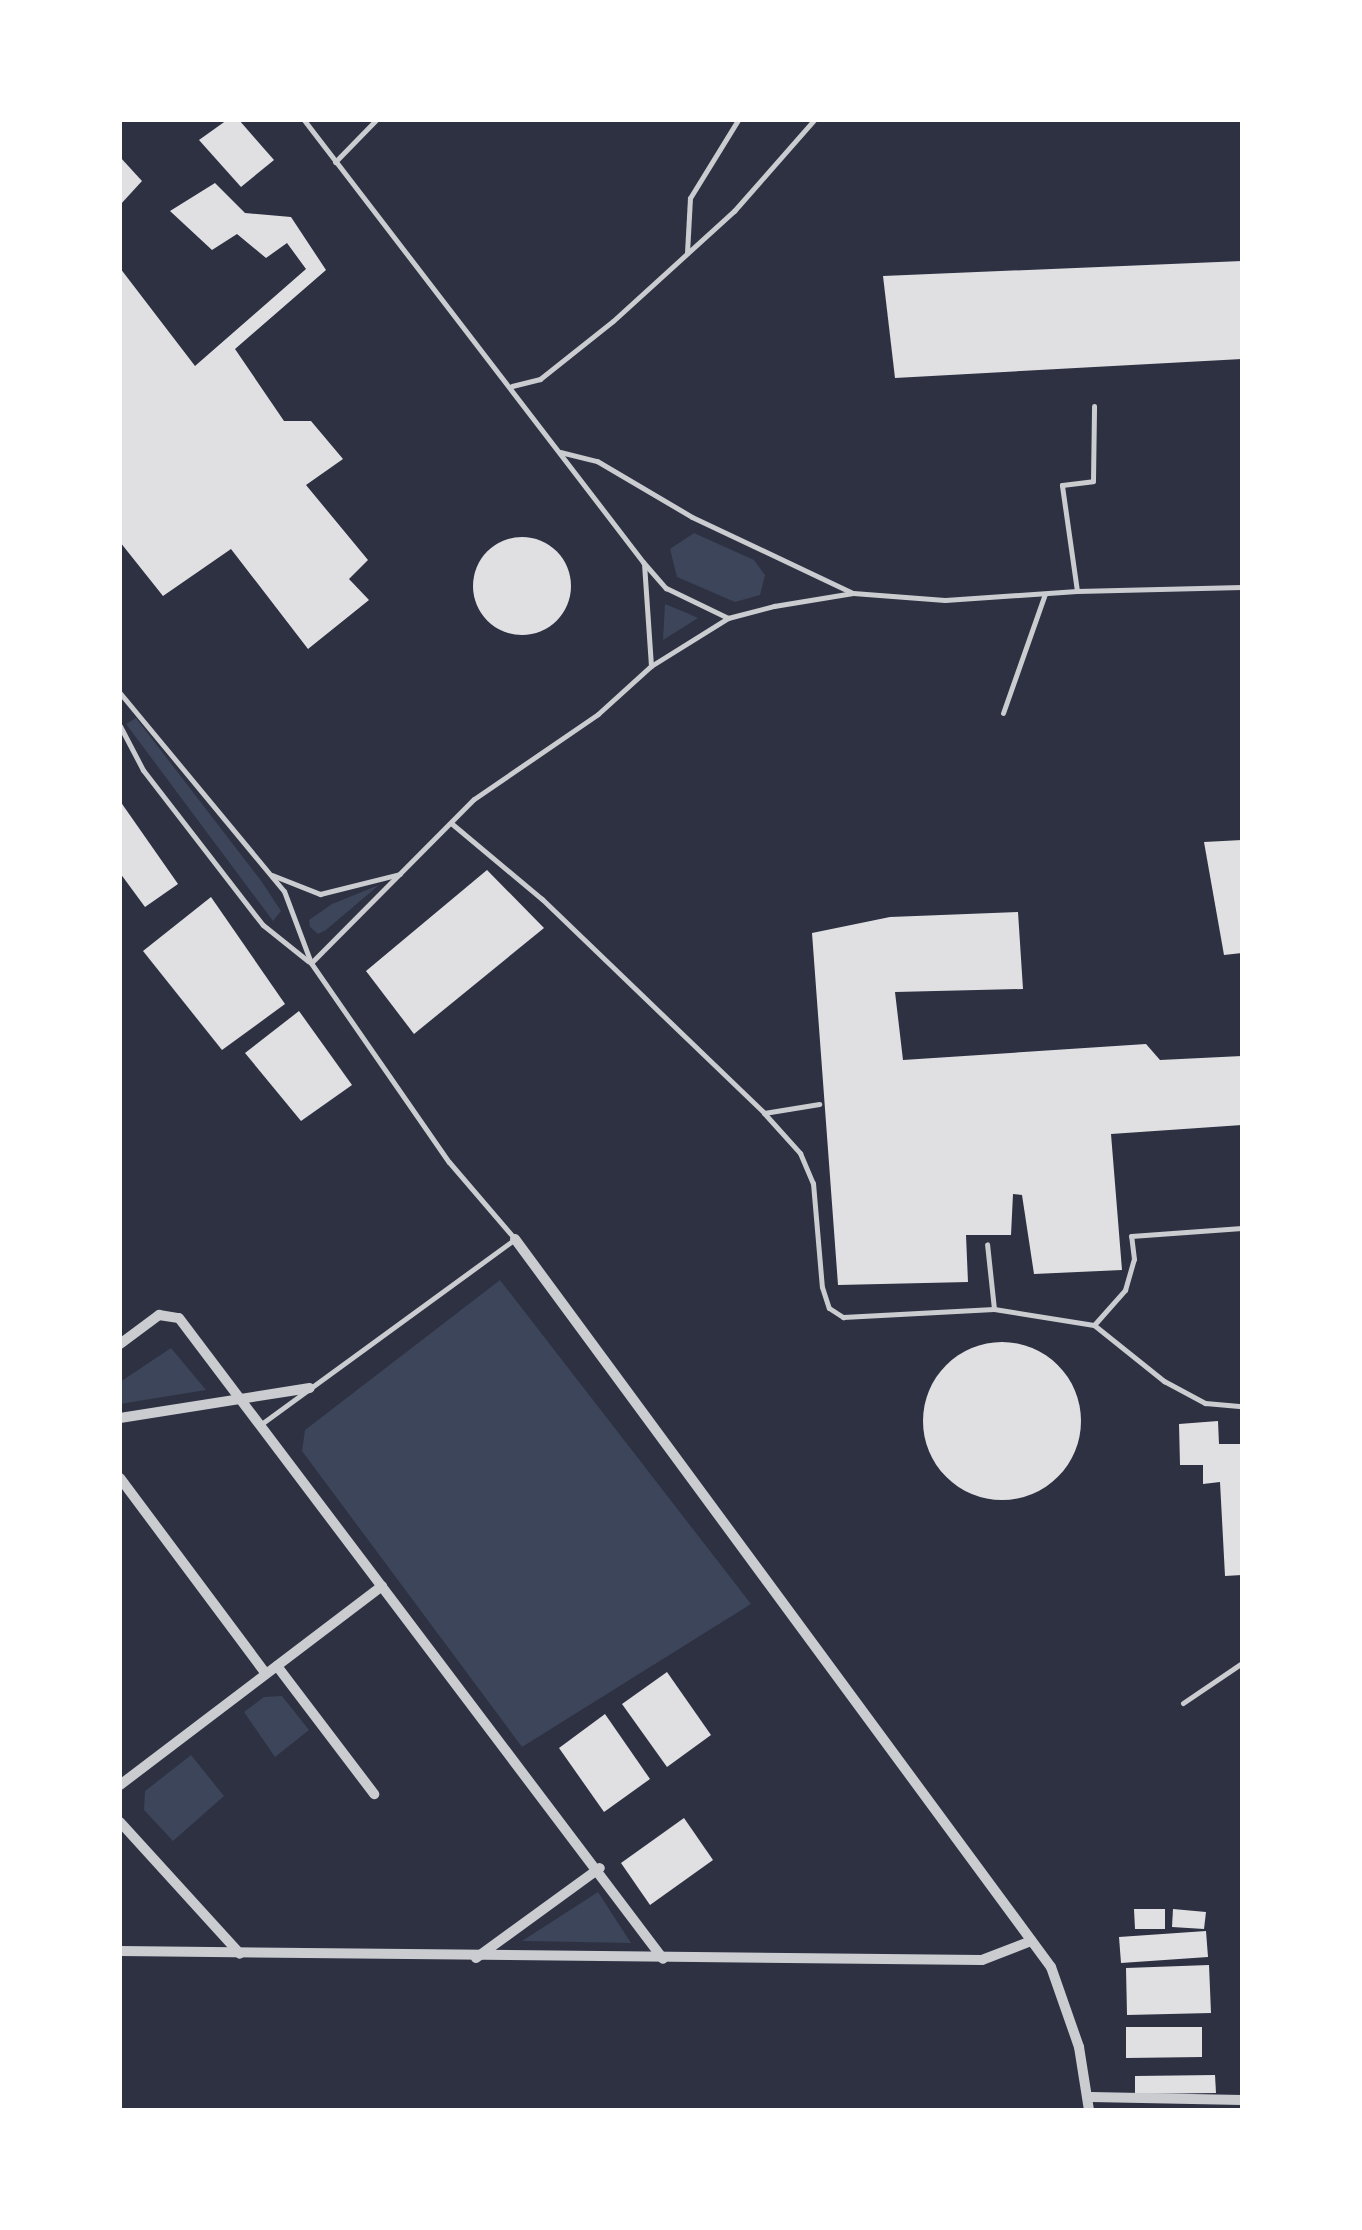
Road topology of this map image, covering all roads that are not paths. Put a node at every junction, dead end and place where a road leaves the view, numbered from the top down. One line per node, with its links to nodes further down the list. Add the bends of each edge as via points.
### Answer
1 (304, 120): 5 (lane)
2 (376, 120): 5 (lane)
3 (738, 120): 6 (lane, via 690,198)
4 (814, 120): 6 (lane)
5 (335, 162): 7 (lane)
6 (687, 254): 7 (lane, via 540,379)
7 (510, 386): 9 (lane)
8 (1094, 406): 12 (lane, via 1093,481 1062,485)
9 (559, 452): 10 (lane); 13 (lane, via 596,460 692,517)
10 (643, 562): 15 (lane, via 666,588); 16 (lane)
11 (1242, 587): 12 (lane)
12 (1076, 591): 14 (lane)
13 (853, 593): 14 (lane, via 945,600); 15 (lane)
14 (1045, 594): 18 (lane)
15 (728, 618): 16 (lane)
16 (652, 666): 20 (lane)
17 (120, 692): 21 (lane)
18 (1002, 713)
19 (120, 726): 23 (lane, via 143,770 263,925)
20 (452, 823): 22 (lane); 25 (lane, via 542,899)
21 (269, 873): 22 (lane, via 320,894); 23 (lane, via 291,905)
22 (403, 874): 23 (lane, via 332,934)
23 (311, 963): 27 (lane, via 449,1162)
24 (820, 1104): 25 (lane)
25 (764, 1113): 29 (lane, via 800,1154 813,1183 829,1308 843,1317)
26 (1242, 1228): 30 (lane, via 1131,1236 1134,1259 1124,1290)
27 (515, 1240): 32 (lane); 47 (street)
28 (987, 1244): 29 (lane)
29 (994, 1309): 30 (lane)
30 (1094, 1325): 34 (lane, via 1164,1381 1205,1403)
31 (120, 1344): 33 (street, via 159,1315 179,1318)
32 (310, 1388): 33 (street); 36 (lane)
33 (240, 1397): 35 (street); 36 (street)
34 (1242, 1406)
35 (120, 1418)
36 (258, 1426): 38 (street)
37 (120, 1478): 41 (street)
38 (382, 1586): 40 (street); 46 (street)
39 (1242, 1663): 42 (lane)
40 (277, 1666): 41 (street); 44 (street)
41 (266, 1674): 43 (street)
42 (1183, 1703)
43 (120, 1785)
44 (374, 1794)
45 (120, 1822): 49 (street)
46 (600, 1868): 50 (street); 51 (street)
47 (1031, 1942): 51 (street, via 982,1960); 52 (street, via 1061,1982)
48 (120, 1951): 49 (street)
49 (240, 1954): 50 (street)
50 (476, 1958): 51 (street)
51 (663, 1959)
52 (1091, 2097): 53 (street); 54 (street)
53 (1242, 2100)
54 (1089, 2110)

